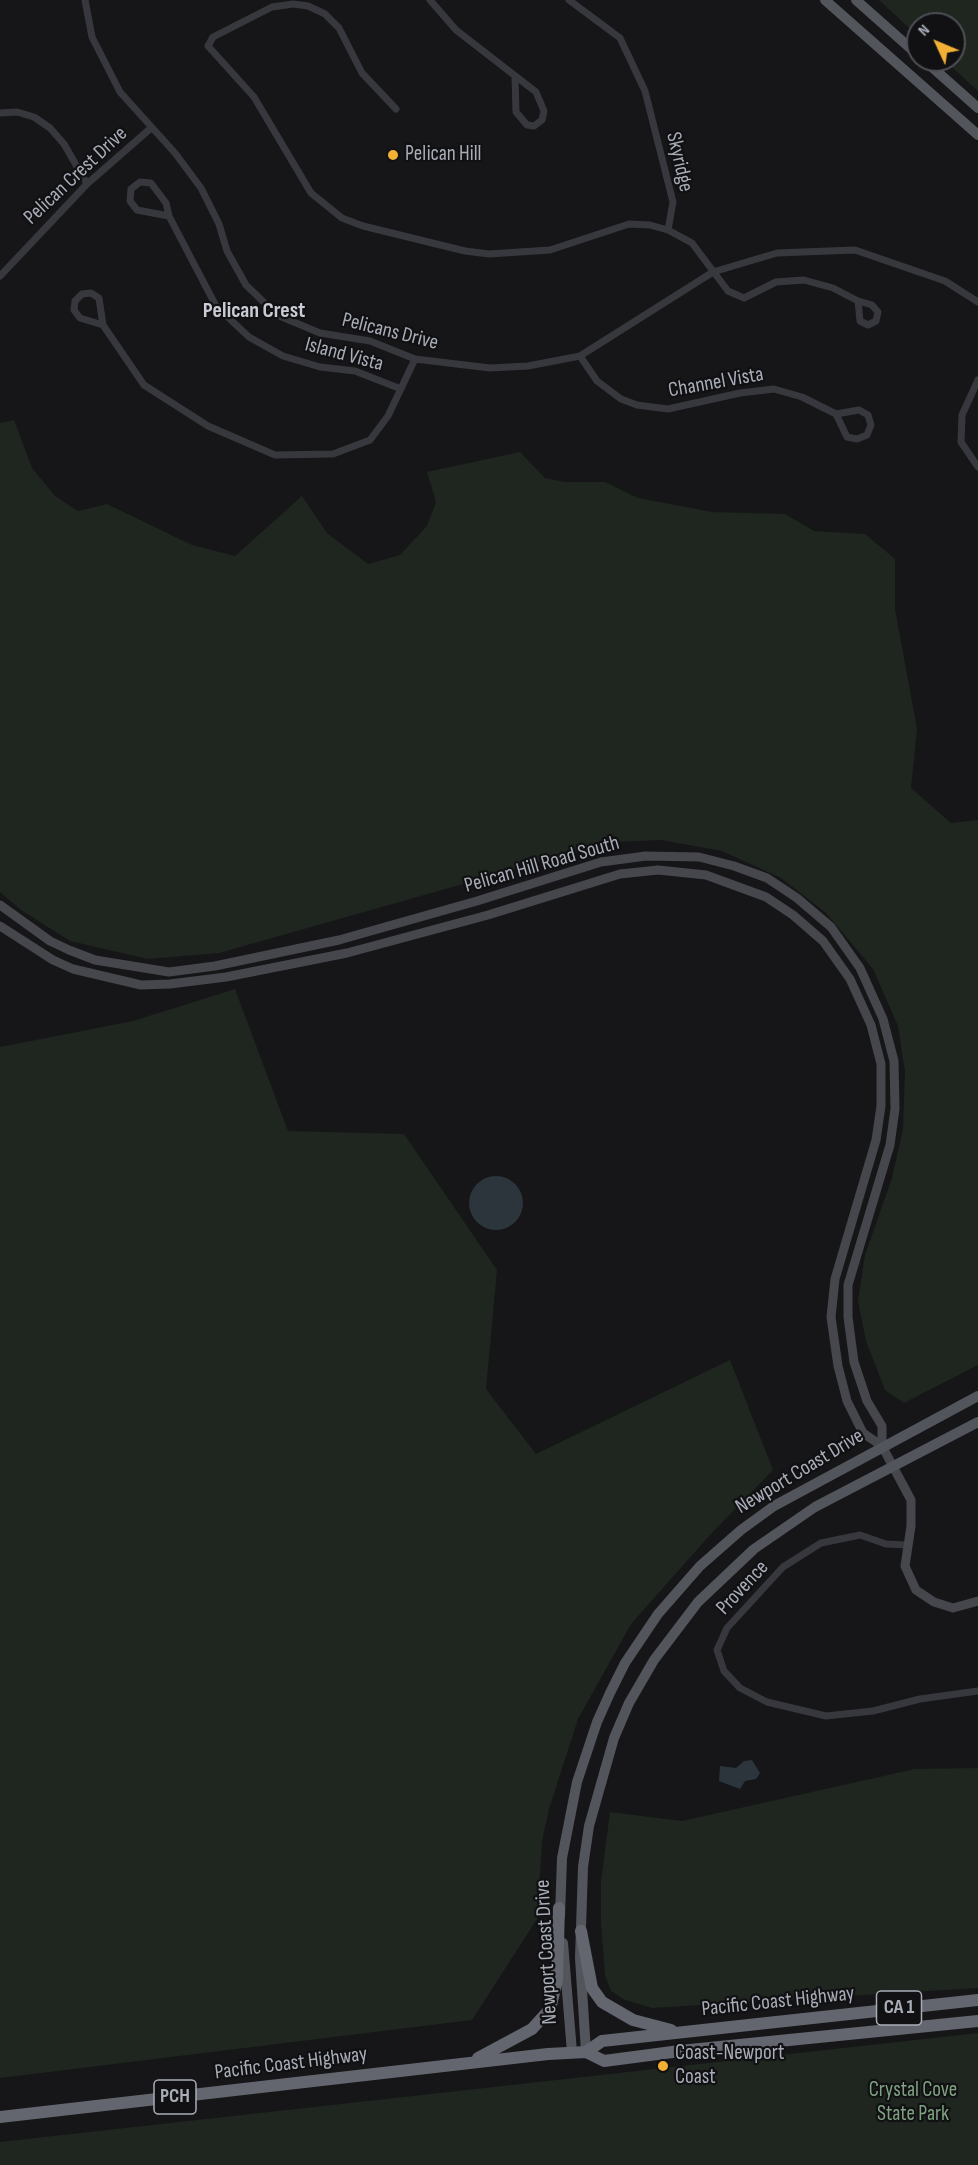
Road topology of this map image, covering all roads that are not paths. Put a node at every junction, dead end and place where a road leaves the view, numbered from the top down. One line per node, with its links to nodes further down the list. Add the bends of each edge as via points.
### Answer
1 (85, 0): 12 (street, Pelicans Drive, via 92,37 120,92)
2 (430, 0): 8 (street, via 456,30 504,64)
3 (569, 0): 16 (street, Skyridge, via 620,38 645,91 673,202)
4 (825, 0): 13 (main road)
5 (856, 0): 6 (main road)
6 (906, 44)
7 (938, 72): 9 (main road)
8 (515, 77): 8 (street, via 525,81 542,102 542,120 534,126 527,125 516,112)
9 (978, 108)
10 (396, 110): 16 (street, via 362,73 339,28 325,14 308,6 272,7 213,37 208,46 254,97 311,193 342,218 398,236 489,254 550,250 629,224)
11 (0, 113): 14 (street, via 34,117 50,128)
12 (151, 128): 14 (street, Pelican Crest Drive); 23 (street, Pelicans Drive, via 201,188 246,285 277,315 320,333 370,341)
13 (978, 135)
14 (87, 184): 18 (street, Pelican Crest Drive)
15 (170, 216): 15 (street, Island Vista, via 166,203 151,183 140,182 131,189 130,201 137,210); 25 (street, Island Vista, via 216,306 249,338 282,356 320,367 355,371)
16 (668, 230): 17 (street, via 692,243)
17 (713, 272): 19 (street, via 728,291 744,298 776,282 804,280 833,288); 20 (street, Pelicans Drive, via 777,253 855,250 945,281); 22 (street, Pelicans Drive)
18 (0, 276)
19 (858, 302)
20 (978, 302)
21 (103, 325): 21 (street, via 99,298 91,293 82,294 75,301 74,310 80,318); 25 (street, via 144,385 208,426 275,455 333,454 370,440)
22 (580, 356): 23 (street, Pelicans Drive, via 528,366 490,368); 26 (street, Channel Vista, via 597,381 621,399 637,405 668,409 774,389 802,397)
23 (415, 359): 25 (street)
24 (978, 380): 27 (street, via 962,415 961,442)
25 (401, 389)
26 (836, 414): 26 (street, Channel Vista, via 848,437 867,435 871,425 868,415 859,410)
27 (978, 467)
28 (0, 905): 32 (street, Pelican Hill Road South, via 69,950 124,966)
29 (0, 926): 33 (street, Pelican Hill Road South, via 73,969 141,985)
30 (267, 955): 31 (street); 32 (street, Pelican Hill Road South); 35 (street, Pelican Hill Road South, via 339,940 477,902 602,862 646,856 699,857 734,866 767,878 797,898 831,927 860,968 884,1019 894,1061 895,1109)
31 (270, 969): 33 (street, Pelican Hill Road South); 34 (street, Pelican Hill Road South, via 488,915 620,874 658,870 706,875 766,897 793,915 824,941 850,979 871,1025 881,1064)
32 (169, 972): 33 (street)
33 (170, 984)
34 (876, 1140): 35 (street); 38 (street, Pelican Hill Road South, via 835,1279 831,1317 847,1401 863,1433)
35 (890, 1145): 38 (street, Pelican Hill Road South, via 848,1285 854,1362 867,1401 882,1426)
36 (978, 1396): 38 (main road, Newport Coast Drive)
37 (978, 1422): 39 (main road, Newport Coast Drive)
38 (882, 1446): 39 (street, Pelican Hill Road South); 43 (main road, Newport Coast Drive, via 795,1493 741,1530 680,1588 640,1641 597,1722 577,1782 562,1858)
39 (892, 1466): 40 (street, Pelican Hill Road South, via 910,1500); 44 (main road, Newport Coast Drive, via 814,1507 754,1549 698,1602 654,1660 629,1703 600,1779 583,1867)
40 (907, 1545): 41 (street, Pelican Hill Road South, via 907,1576 923,1597 953,1608); 42 (street, Provence, via 886,1544 860,1535 821,1543 783,1568 727,1628 717,1650 724,1671 740,1688 767,1702 826,1716)
41 (978, 1601)
42 (978, 1690)
43 (559, 1908): 48 (main road, Newport Coast Drive); 50 (highway, via 557,1980 550,2009 532,2029)
44 (581, 1931): 47 (highway, via 592,1988 602,2002 633,2020); 49 (main road, Newport Coast Drive)
45 (978, 2000): 47 (highway, Pacific Coast Highway / CA 1)
46 (978, 2021): 49 (highway, Pacific Coast Highway / CA 1, via 604,2061)
47 (681, 2032): 49 (highway, Pacific Coast Highway / CA 1, via 602,2041)
48 (572, 2052): 49 (highway, Pacific Coast Highway / CA 1); 50 (highway, Pacific Coast Highway / PCH)
49 (586, 2052)
50 (472, 2061): 51 (highway, Pacific Coast Highway / PCH)
51 (0, 2117)

